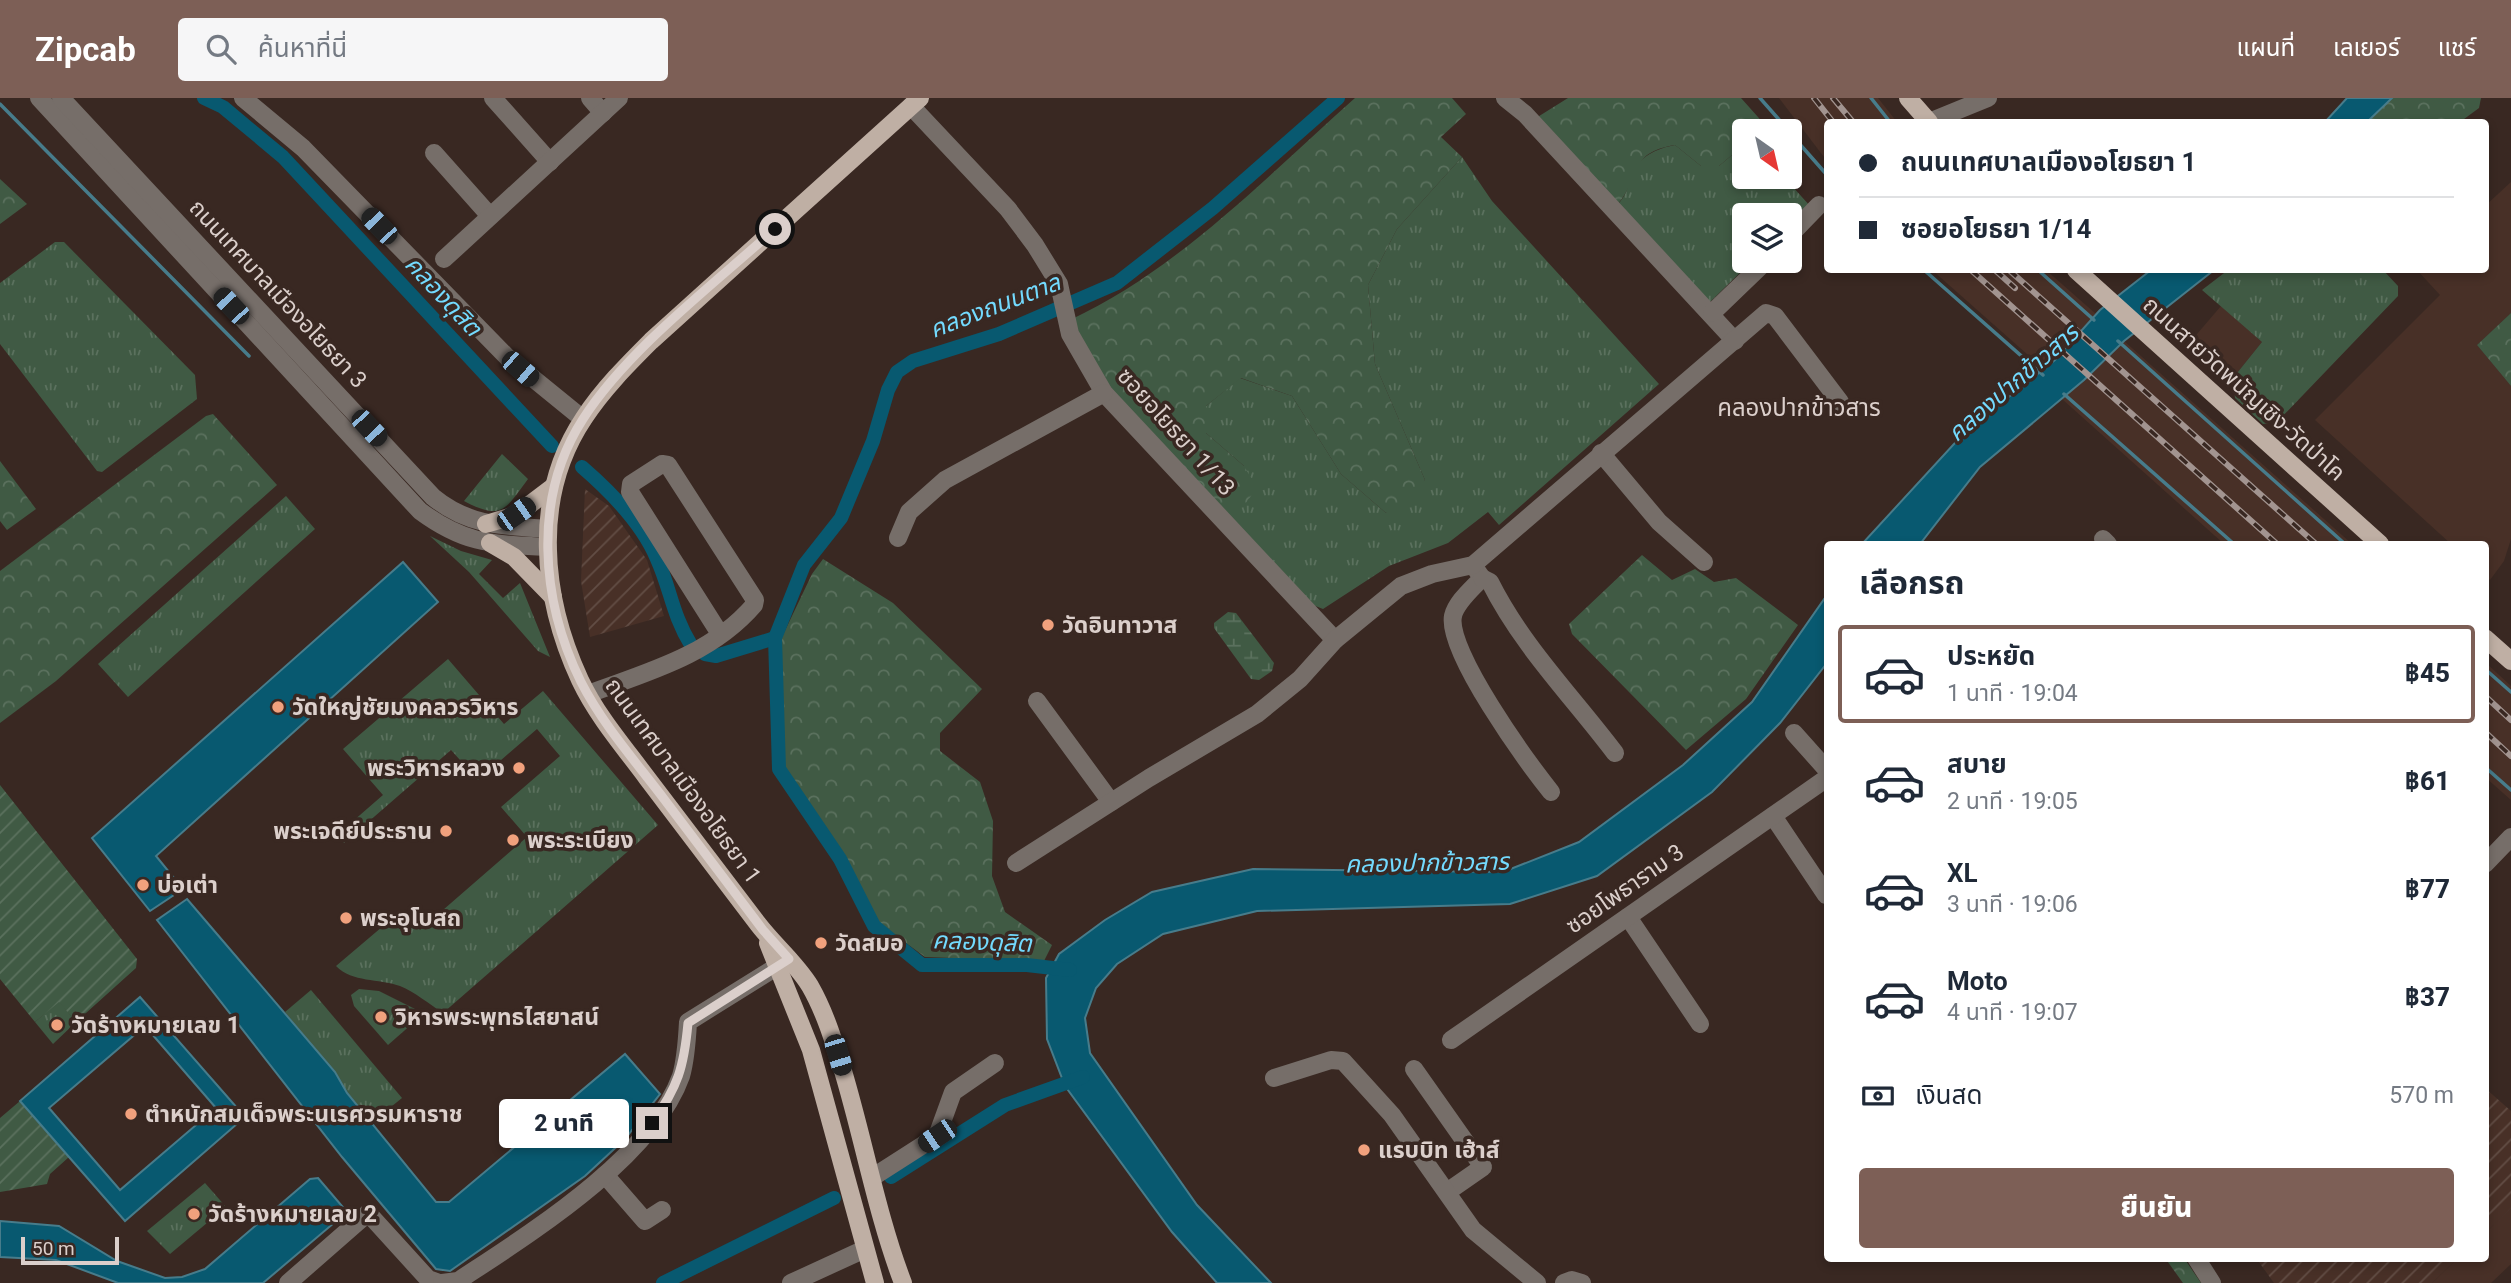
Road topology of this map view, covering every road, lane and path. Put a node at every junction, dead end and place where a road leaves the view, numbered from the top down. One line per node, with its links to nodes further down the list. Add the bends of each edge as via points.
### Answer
1 (39, 98): 33 (street, ถนนเทศบาลเมืองอโยธยา 3, via 420,511 444,529)
2 (61, 98): 29 (street, ถนนเทศบาลเมืองอโยธยา 3, via 433,497 452,512)
3 (243, 98): 26 (street, via 303,148 508,358)
4 (493, 98): 15 (street)
5 (590, 98): 11 (street)
6 (619, 98): 11 (street)
7 (1505, 98): 22 (street)
8 (1908, 98): 12 (main road)
9 (1988, 98): 13 (street)
10 (916, 102): 24 (street, ซอยอโยธยา 1/13, via 1008,209 1047,263 1070,334); 26 (main road, ถนนเทศบาลเมืองอโยธยา 1, via 642,350)
11 (603, 113): 15 (street)
12 (1926, 119)
13 (1936, 119)
14 (434, 153): 17 (street)
15 (550, 162): 17 (street)
16 (1819, 205): 18 (street)
17 (490, 216): 19 (street)
18 (1802, 223)
19 (444, 259)
20 (1754, 273): 22 (street)
21 (2079, 273): 32 (main road, ถนนสายวัดพนัญเชิง-วัดป่าโค)
22 (1712, 313): 23 (street)
23 (1735, 341): 25 (street, via 1771,313); 27 (street)
24 (1104, 393): 31 (street, via 945,480 909,512); 39 (street, ซอยอโยธยา 1/13)
25 (1840, 402)
26 (583, 419): 28 (main road, ถนนเทศบาลเมืองอโยธยา 1)
27 (1601, 453): 35 (street, via 1659,522); 36 (street)
28 (553, 487): 29 (main road, via 516,514); 30 (main road, ถนนเทศบาลเมืองอโยธยา 1)
29 (486, 524): 30 (street, ถนนเทศบาลเมืองอโยธยา 3)
30 (548, 529): 34 (main road, ถนนเทศบาลเมืองอโยธยา 1)
31 (898, 538)
32 (2377, 541)
33 (490, 543): 34 (street, ถนนเทศบาลเมืองอโยธยา 3); 37 (main road, via 514,557)
34 (548, 547): 37 (main road, ถนนเทศบาลเมืองอโยธยา 1)
35 (1704, 562)
36 (1478, 571): 39 (street, via 1433,574 1401,586); 45 (street, via 1490,582 1527,646); 48 (street, via 1452,618 1460,652 1511,738)
37 (553, 597): 42 (main road, ถนนเทศบาลเมืองอโยธยา 1, via 564,642)
38 (720, 634): 38 (street, via 751,609 755,600 668,465 662,464 631,484 630,492); 42 (street, via 689,657)
39 (1335, 640): 49 (street, via 1300,680 1257,714)
40 (2489, 642): 41 (main road)
41 (2511, 661)
42 (588, 694): 56 (main road, ถนนเทศบาลเมืองอโยธยา 1)
43 (1037, 701): 49 (street)
44 (1794, 733): 46 (street)
45 (1615, 753)
46 (1824, 767)
47 (1824, 780): 50 (street, ซอยโพธาราม 3)
48 (1551, 792)
49 (1111, 802): 53 (street)
50 (1773, 816): 54 (street); 55 (street, ซอยโพธาราม 3)
51 (2511, 837): 52 (street)
52 (2489, 860)
53 (1016, 863)
54 (1824, 892)
55 (1628, 916): 57 (street); 58 (street, ซอยโพธาราม 3)
56 (783, 963): 62 (street, via 688,1023 685,1058 676,1087 635,1145); 63 (main road, ถนนเทศบาลเมืองอโยธยา 1, via 809,985 828,1025); 66 (main road, ถนนเทศบาลเมืองอโยธยา 1)
57 (1700, 1024)
58 (1451, 1040)
59 (995, 1063): 63 (street, via 953,1092 937,1136)
60 (1414, 1069): 64 (street, via 1483,1167)
61 (1274, 1078): 64 (street, via 1331,1060 1343,1061 1392,1115)
62 (605, 1175): 65 (street, via 645,1221); 68 (street, via 458,1282)
63 (873, 1177): 72 (main road, ถนนเทศบาลเมืองอโยธยา 1)
64 (1447, 1192): 73 (street, via 1461,1217 1485,1243)
65 (662, 1210)
66 (865, 1249): 70 (street); 71 (main road, ถนนเทศบาลเมืองอโยธยา 1)
67 (2199, 1262): 76 (street)
68 (433, 1282): 69 (street, via 368,1213)
69 (288, 1283)
70 (791, 1283)
71 (874, 1283)
72 (903, 1283)
73 (1537, 1283)
74 (1564, 1283): 75 (street)
75 (1582, 1283)
76 (2213, 1283)

